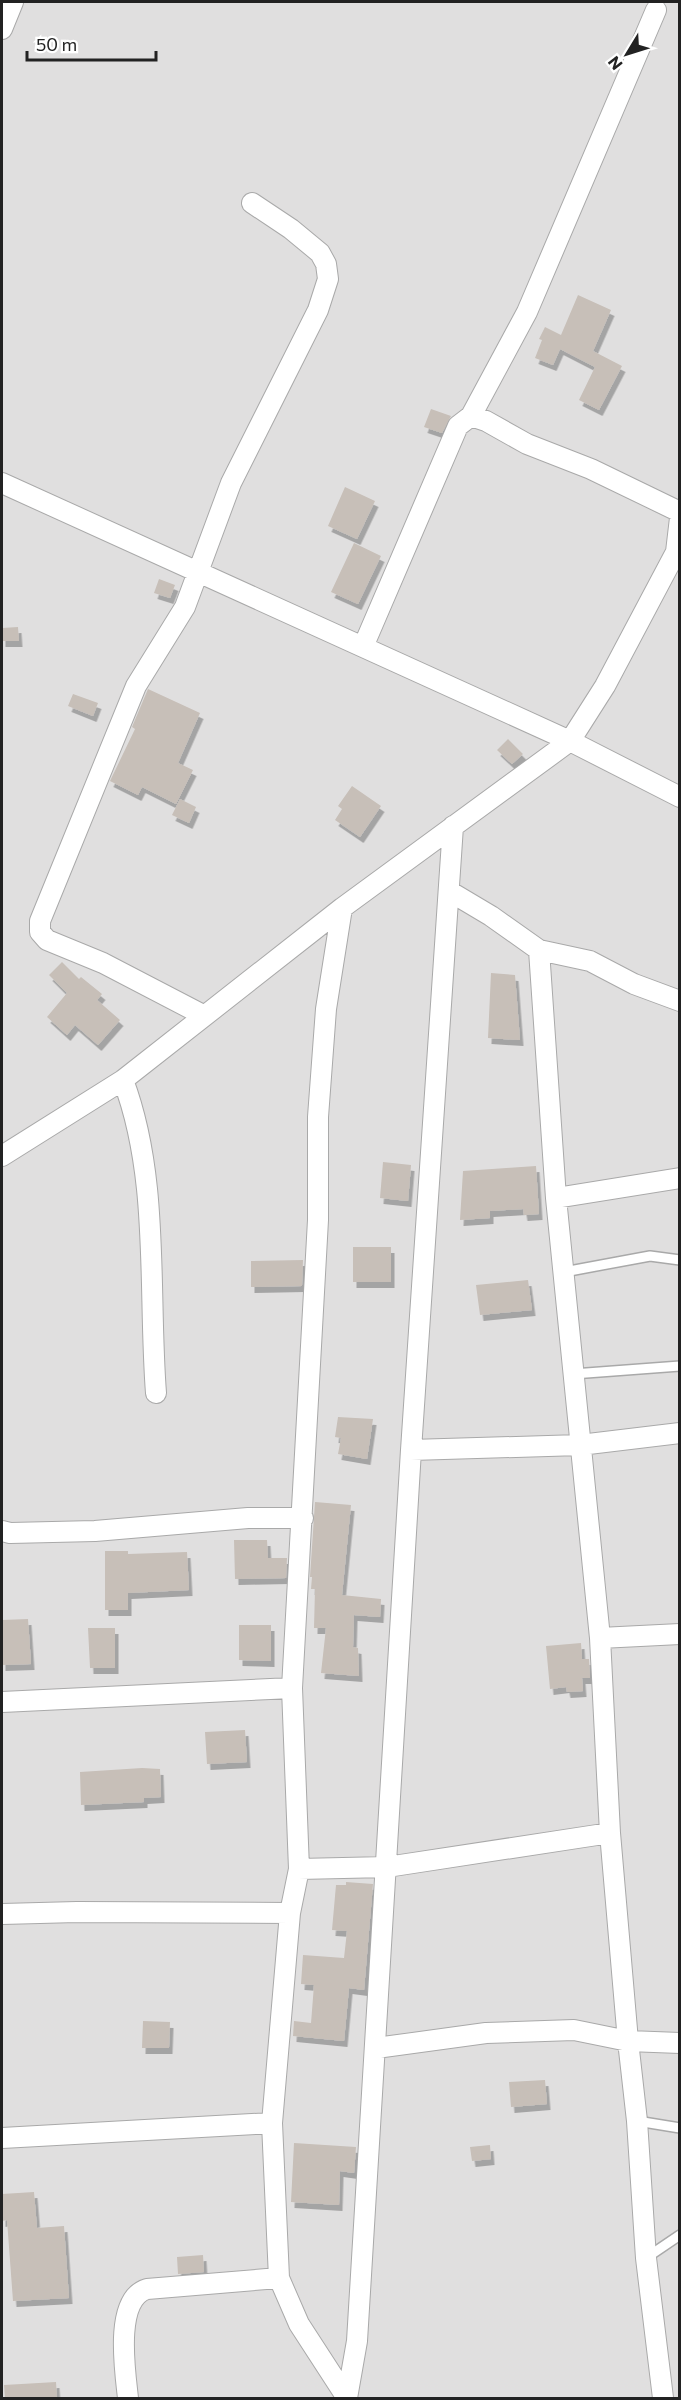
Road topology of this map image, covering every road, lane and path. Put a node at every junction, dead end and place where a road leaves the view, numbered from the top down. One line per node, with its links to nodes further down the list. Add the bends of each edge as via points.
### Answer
1 (13, 2): 3 (street)
2 (656, 10): 5 (street, via 527,312)
3 (2, 29)
4 (252, 203): 9 (street, via 320,253 328,279 318,310 231,483)
5 (471, 416): 7 (street); 10 (street, via 458,426)
6 (2, 483): 9 (street)
7 (680, 512)
8 (680, 518): 11 (street, via 676,552 605,686)
9 (199, 573): 10 (street); 18 (street, via 180,616 136,686 40,921 40,932 47,940 103,963)
10 (363, 647): 11 (street)
11 (570, 741): 12 (street); 13 (street)
12 (680, 796)
13 (453, 826): 14 (street); 15 (street)
14 (449, 891): 16 (street); 30 (street)
15 (342, 908): 18 (street); 31 (street, via 327,1009 318,1117 318,1220)
16 (539, 950): 17 (street, via 590,961 634,984); 22 (street)
17 (680, 1001)
18 (203, 1015): 19 (street)
19 (123, 1080): 20 (street); 27 (street, via 131,1101 150,1214)
20 (2, 1156)
21 (680, 1178): 22 (street)
22 (556, 1198): 24 (street)
23 (680, 1260): 24 (lane, via 650,1256)
24 (563, 1272): 26 (street)
25 (680, 1366): 26 (lane)
26 (573, 1374): 29 (street)
27 (156, 1393)
28 (680, 1433): 29 (street)
29 (580, 1445): 30 (street); 34 (street)
30 (411, 1450): 38 (street)
31 (303, 1518): 32 (street, via 248,1518 94,1531); 35 (street)
32 (2, 1531)
33 (680, 1634): 34 (street)
34 (600, 1638): 37 (street)
35 (292, 1688): 36 (street); 39 (street)
36 (2, 1702)
37 (610, 1833): 38 (street); 42 (street)
38 (387, 1868): 39 (street); 44 (street)
39 (299, 1869): 40 (street)
40 (290, 1913): 41 (street); 46 (street)
41 (2, 1914)
42 (628, 2041): 43 (street); 44 (street, via 574,2030 486,2033); 45 (street)
43 (680, 2043)
44 (376, 2048): 53 (street, via 357,2341)
45 (637, 2121): 47 (lane); 50 (street)
46 (272, 2123): 48 (street); 51 (street)
47 (680, 2128)
48 (2, 2138)
49 (680, 2235): 50 (lane)
50 (646, 2258): 54 (street)
51 (279, 2278): 52 (street, via 139,2291 129,2305 125,2340); 53 (street, via 300,2324)
52 (128, 2398)
53 (347, 2398)
54 (663, 2398)

